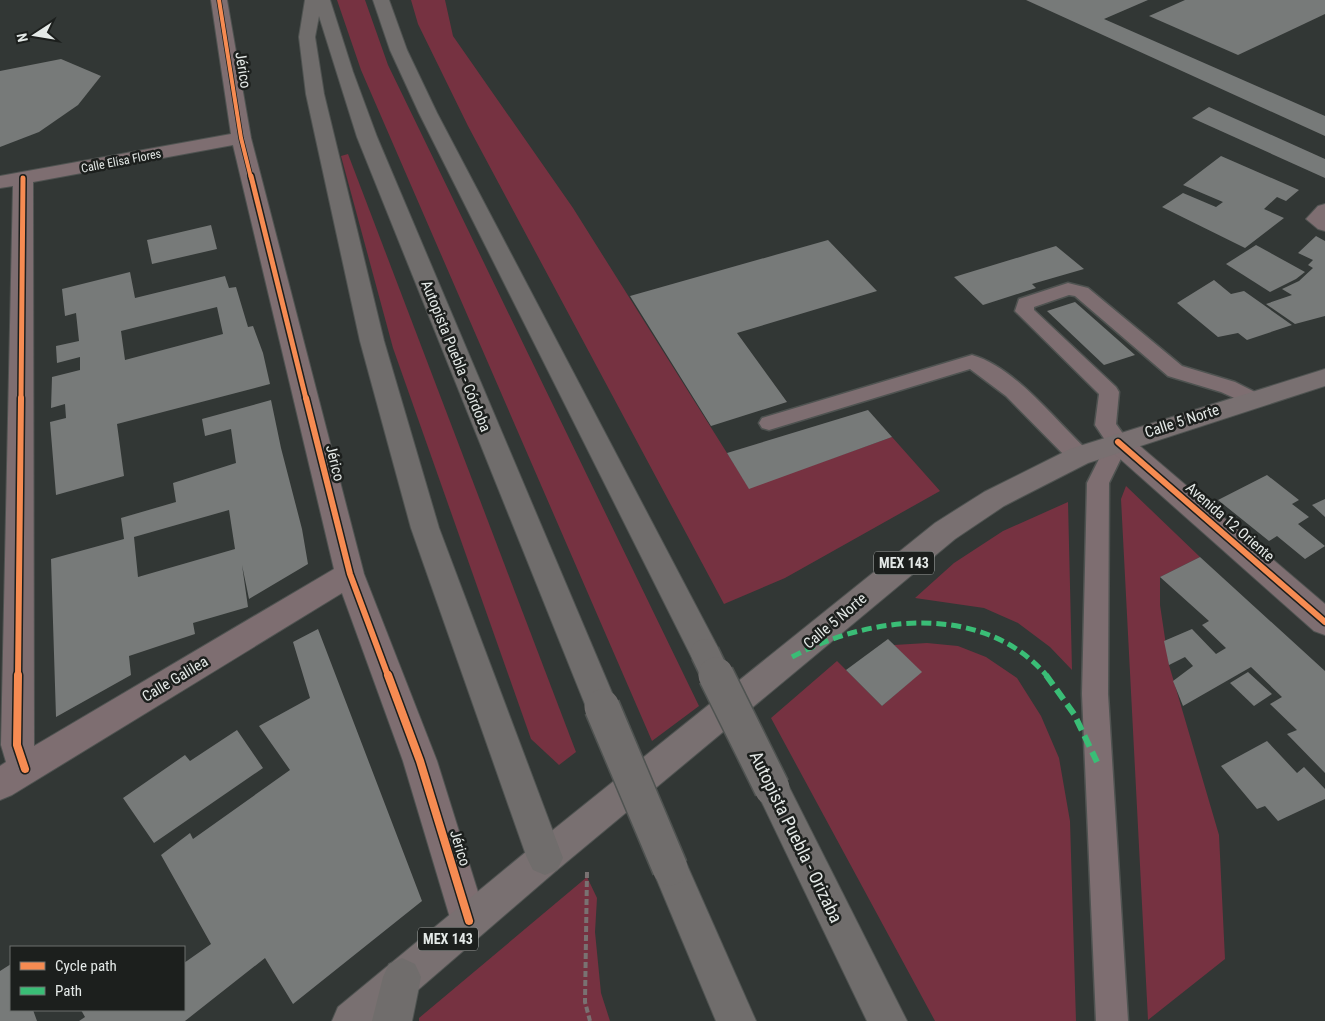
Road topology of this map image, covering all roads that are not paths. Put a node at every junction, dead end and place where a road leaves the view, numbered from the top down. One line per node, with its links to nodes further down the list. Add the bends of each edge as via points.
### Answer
1 (219, 0): 5 (street, Jérico)
2 (313, 0): 17 (highway, via 307,37 316,94 372,341 425,528)
3 (322, 0): 22 (highway, Autopista Puebla - Córdoba, bridge, via 367,136 444,327)
4 (381, 0): 23 (highway, Autopista Puebla - Orizaba, bridge, via 403,62 436,129 705,653)
5 (241, 138): 6 (street, Calle Elisa Flores); 14 (street, Jérico)
6 (12, 180): 16 (street, via 16,745)
7 (1325, 210): 8 (street, via 1316,219)
8 (1325, 225)
9 (1325, 377): 10 (main road, Calle 5 Norte / MEX 143)
10 (1252, 399): 12 (main road, Calle 5 Norte / MEX 143); 12 (lane, via 1228,387 1175,371 1109,324 1081,292 1068,289 1026,302 1024,311 1065,339 1109,392 1104,425)
11 (769, 423): 13 (lane, via 972,362 986,368 1012,390)
12 (1118, 442): 13 (main road, Calle 5 Norte / MEX 143); 15 (street, Avenida 12 Oriente); 24 (lane, via 1098,483 1095,694)
13 (1079, 456): 17 (main road, Calle 5 Norte / MEX 143, via 994,499 945,531)
14 (350, 574): 16 (street, Calle Galilea); 18 (street, Jérico, via 420,760)
15 (1325, 622)
16 (13, 777)
17 (545, 858): 18 (main road, MEX 143)
18 (469, 921): 19 (main road, MEX 143)
19 (402, 977): 20 (main road, MEX 143); 21 (highway)
20 (352, 1021)
21 (392, 1021)
22 (736, 1021)
23 (886, 1021)
24 (1112, 1021)

